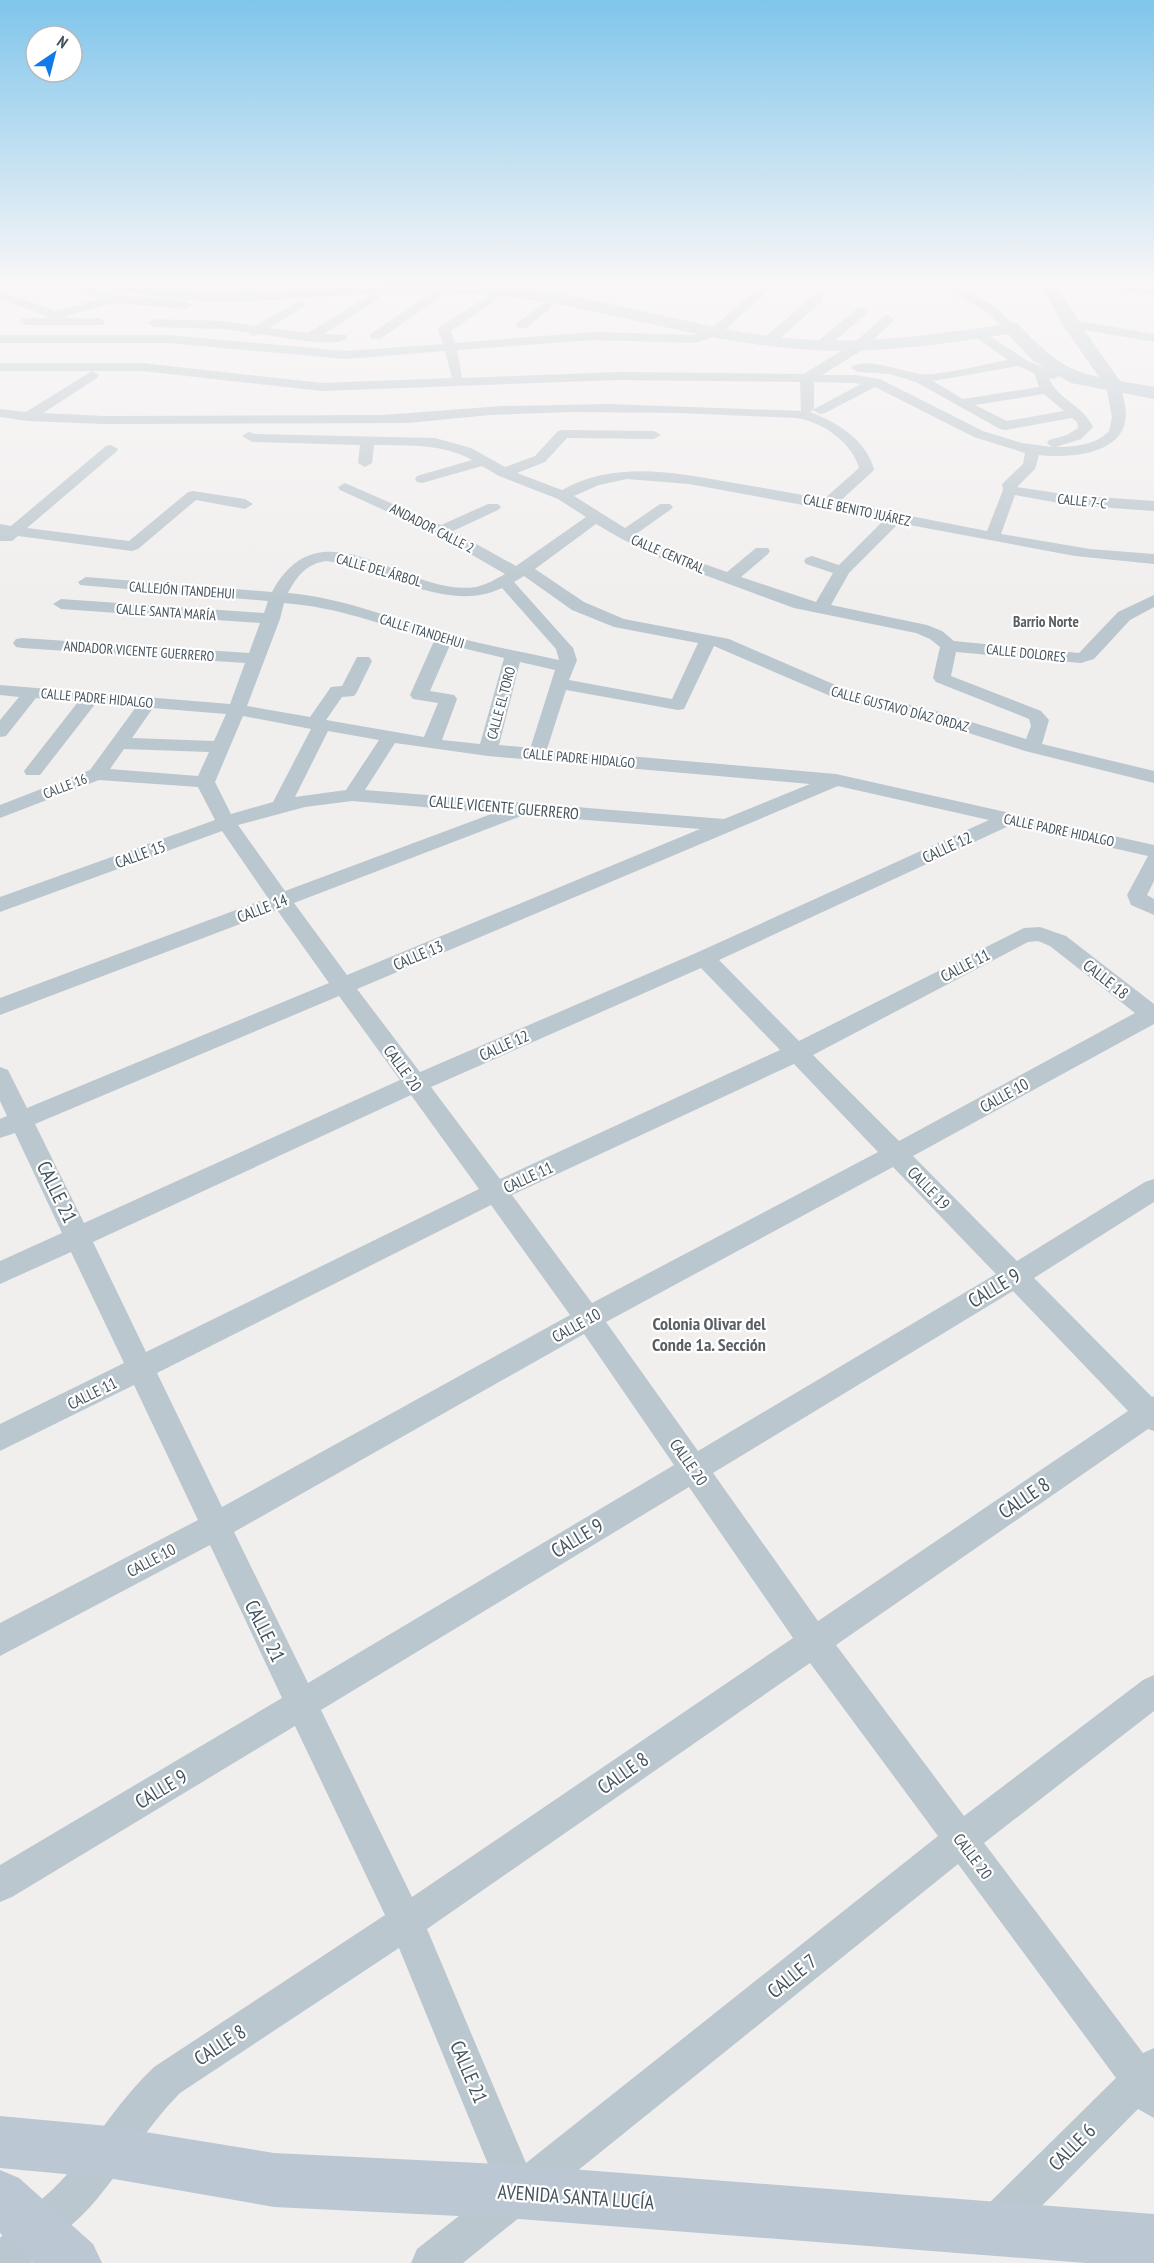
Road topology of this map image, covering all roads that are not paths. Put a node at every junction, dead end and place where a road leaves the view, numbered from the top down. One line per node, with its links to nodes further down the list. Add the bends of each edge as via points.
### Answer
1 (1047, 390): 20 (street)
2 (68, 391): 21 (street)
3 (491, 391): 14 (street)
4 (555, 391): 17 (street)
5 (616, 391): 15 (street)
6 (741, 391): 18 (street)
7 (810, 391): 8 (street, via 814,410)
8 (856, 391)
9 (892, 391): 28 (street, via 968,430)
10 (909, 391): 20 (street, via 992,430 1032,442 1056,443 1082,434 1086,427)
11 (940, 391): 16 (street)
12 (1043, 391): 16 (street)
13 (1114, 391): 30 (street, via 1120,421 1110,439 1080,450)
14 (492, 402)
15 (615, 402)
16 (961, 403): 20 (street, via 999,424 1011,426)
17 (554, 405)
18 (742, 406)
19 (0, 413): 21 (street)
20 (1075, 413)
21 (28, 417): 22 (street)
22 (267, 419): 23 (street); 25 (street, CALLE CENTRAL, via 249,436)
23 (351, 419): 26 (street, CALLE CENTRAL); 38 (street, via 536,409 663,409 806,416 844,438 866,461 867,470)
24 (654, 435): 34 (street, via 563,434 540,459)
25 (367, 441): 26 (street, CALLE CENTRAL); 33 (street)
26 (397, 442): 29 (street, CALLE CENTRAL, via 443,443)
27 (111, 449): 45 (street)
28 (1033, 450): 30 (street); 36 (street, via 1030,466 1012,480)
29 (466, 451): 32 (street, CALLE CENTRAL); 32 (street, via 416,474)
30 (1054, 452): 31 (street)
31 (1099, 456)
32 (485, 461): 34 (street, CALLE CENTRAL)
33 (364, 464)
34 (504, 473): 37 (street, CALLE CENTRAL)
35 (345, 487): 46 (street, ANDADOR CALLE 2)
36 (1010, 490): 40 (street, CALLE 7-C, via 1081,501); 48 (street)
37 (563, 496): 38 (street, CALLE BENITO JUÁREZ, via 606,478 645,476); 43 (street, CALLE CENTRAL)
38 (828, 503): 44 (street, CALLE BENITO JUÁREZ)
39 (245, 504): 45 (street, via 199,495 188,498 132,546)
40 (1154, 506)
41 (493, 507): 46 (street)
42 (665, 507): 47 (street)
43 (595, 518): 47 (street, CALLE CENTRAL); 54 (street, CALLE DEL ÁRBOL)
44 (895, 518): 48 (street, CALLE BENITO JUÁREZ); 53 (street)
45 (7, 530): 49 (street)
46 (441, 531): 54 (street, ANDADOR CALLE 2)
47 (625, 535): 55 (street, CALLE CENTRAL)
48 (992, 537): 51 (street, CALLE BENITO JUÁREZ, via 1102,555)
49 (0, 543)
50 (762, 551): 55 (street)
51 (1154, 559)
52 (812, 561): 53 (street)
53 (842, 570): 60 (street)
54 (515, 574): 57 (street, CALLE DEL ÁRBOL, via 474,592 457,592 343,558 322,556 309,559 296,569); 63 (street, CALLE GUSTAVO DÍAZ ORDAZ, via 620,623); 69 (street, via 564,648 568,660)
55 (729, 579): 60 (street, CALLE CENTRAL)
56 (86, 582): 57 (street, CALLEJÓN ITANDEHUI)
57 (278, 597): 61 (street, CALLE DEL ÁRBOL); 62 (street, CALLE ITANDEHUI, via 333,604)
58 (1154, 600): 65 (street, CALLE DOLORES, via 1124,616 1081,658)
59 (61, 604): 61 (street, CALLE SANTA MARÍA)
60 (821, 609): 65 (street, CALLE CENTRAL, via 921,629)
61 (272, 619): 67 (street, CALLE DEL ÁRBOL)
62 (444, 639): 66 (street, CALLE ITANDEHUI); 79 (street, via 419,695 448,699)
63 (708, 640): 69 (street, CALLE ITANDEHUI, via 680,703 675,705); 82 (street, CALLE GUSTAVO DÍAZ ORDAZ, via 740,649 841,694 930,715)
64 (22, 643): 67 (street, ANDADOR VICENTE GUERRERO)
65 (949, 645): 82 (street, via 942,678 1035,715 1040,726)
66 (513, 657): 69 (street, CALLE ITANDEHUI); 83 (street, CALLE EL TORO)
67 (256, 659): 74 (street, CALLE DEL ÁRBOL)
68 (363, 661): 75 (street, via 348,692 337,691)
69 (562, 675): 80 (street)
70 (0, 690): 71 (street, CALLE PADRE HIDALGO)
71 (31, 693): 72 (street, CALLE PADRE HIDALGO); 76 (street)
72 (91, 698): 73 (street, CALLE PADRE HIDALGO); 84 (street)
73 (148, 702): 74 (street, CALLE PADRE HIDALGO); 78 (street)
74 (237, 710): 75 (street, CALLE PADRE HIDALGO); 81 (street, CALLE DEL ÁRBOL)
75 (318, 724): 77 (street, CALLE PADRE HIDALGO); 90 (street)
76 (0, 732)
77 (390, 737): 79 (street, CALLE PADRE HIDALGO); 89 (street)
78 (120, 743): 81 (street); 86 (street)
79 (432, 744): 83 (street, CALLE PADRE HIDALGO)
80 (540, 746)
81 (219, 747): 88 (street, CALLE DEL ÁRBOL)
82 (1032, 747): 85 (street, CALLE GUSTAVO DÍAZ ORDAZ)
83 (488, 750): 87 (street, CALLE PADRE HIDALGO)
84 (33, 771)
85 (1152, 773)
86 (97, 774): 88 (street, CALLE 16); 92 (street, CALLE 16)
87 (836, 780): 93 (street, CALLE PADRE HIDALGO); 95 (street, CALLE 13)
88 (205, 782): 94 (street, CALLE 20)
89 (352, 795): 90 (street, CALLE VICENTE GUERRERO); 91 (street, CALLE VICENTE GUERRERO)
90 (281, 806): 94 (street, CALLE 15)
91 (524, 808): 95 (street, CALLE VICENTE GUERRERO); 98 (street, CALLE 14)
92 (0, 812)
93 (1008, 819): 96 (street, CALLE PADRE HIDALGO); 102 (street, CALLE 12)
94 (226, 822): 98 (street, CALLE 20); 99 (street, CALLE 15)
95 (727, 826): 103 (street, CALLE 13)
96 (1154, 851)
97 (1154, 861): 100 (street, via 1137,895 1138,900)
98 (281, 901): 103 (street, CALLE 20); 104 (street, CALLE 14)
99 (0, 905)
100 (1151, 907)
101 (1058, 941): 105 (street, CALLE 18); 106 (street, CALLE 11, via 1040,934 1024,934)
102 (704, 958): 106 (street, CALLE 19); 108 (street, CALLE 12)
103 (345, 986): 108 (street, CALLE 20); 109 (street, CALLE 13)
104 (0, 1007)
105 (1153, 1014): 110 (street, CALLE 10)
106 (796, 1053): 110 (street, CALLE 19); 112 (street, CALLE 11)
107 (0, 1076): 109 (street, CALLE 21)
108 (414, 1084): 112 (street, CALLE 20); 113 (street, CALLE 12)
109 (11, 1124): 113 (street, CALLE 21)
110 (896, 1154): 115 (street, CALLE 19); 116 (street, CALLE 10)
111 (1154, 1189): 115 (street, CALLE 9)
112 (495, 1192): 116 (street, CALLE 20); 117 (street, CALLE 11)
113 (79, 1237): 114 (street, CALLE 12); 117 (street, CALLE 21)
114 (0, 1273)
115 (1015, 1276): 118 (street, CALLE 19); 120 (street, CALLE 9)
116 (588, 1318): 120 (street, CALLE 20); 121 (street, CALLE 10)
117 (141, 1369): 119 (street, CALLE 11); 121 (street, CALLE 21)
118 (1152, 1413): 123 (street, CALLE 8)
119 (0, 1437)
120 (693, 1468): 123 (street, CALLE 20); 125 (street, CALLE 9)
121 (215, 1527): 122 (street, CALLE 10); 125 (street, CALLE 21)
122 (0, 1640)
123 (814, 1642): 126 (street, CALLE 20); 128 (street, CALLE 8)
124 (1154, 1691): 126 (street, CALLE 7)
125 (301, 1705): 127 (street, CALLE 9); 128 (street, CALLE 21)
126 (960, 1840): 129 (street, CALLE 20); 132 (street, CALLE 7)
127 (0, 1885)
128 (405, 1922): 131 (street, CALLE 8, via 167,2080 141,2106); 132 (street, CALLE 21)
129 (1149, 2082): 133 (street, CALLE 6)
130 (0, 2142): 131 (street, AVENIDA SANTA LUCÍA)
131 (108, 2152): 132 (street, AVENIDA SANTA LUCÍA, via 274,2180); 134 (street, CALLE 8, via 63,2209)
132 (519, 2192): 133 (street, AVENIDA SANTA LUCÍA); 136 (street, CALLE 7)
133 (992, 2228): 135 (street, AVENIDA SANTA LUCÍA)
134 (28, 2238)
135 (1154, 2241)
136 (431, 2263)

